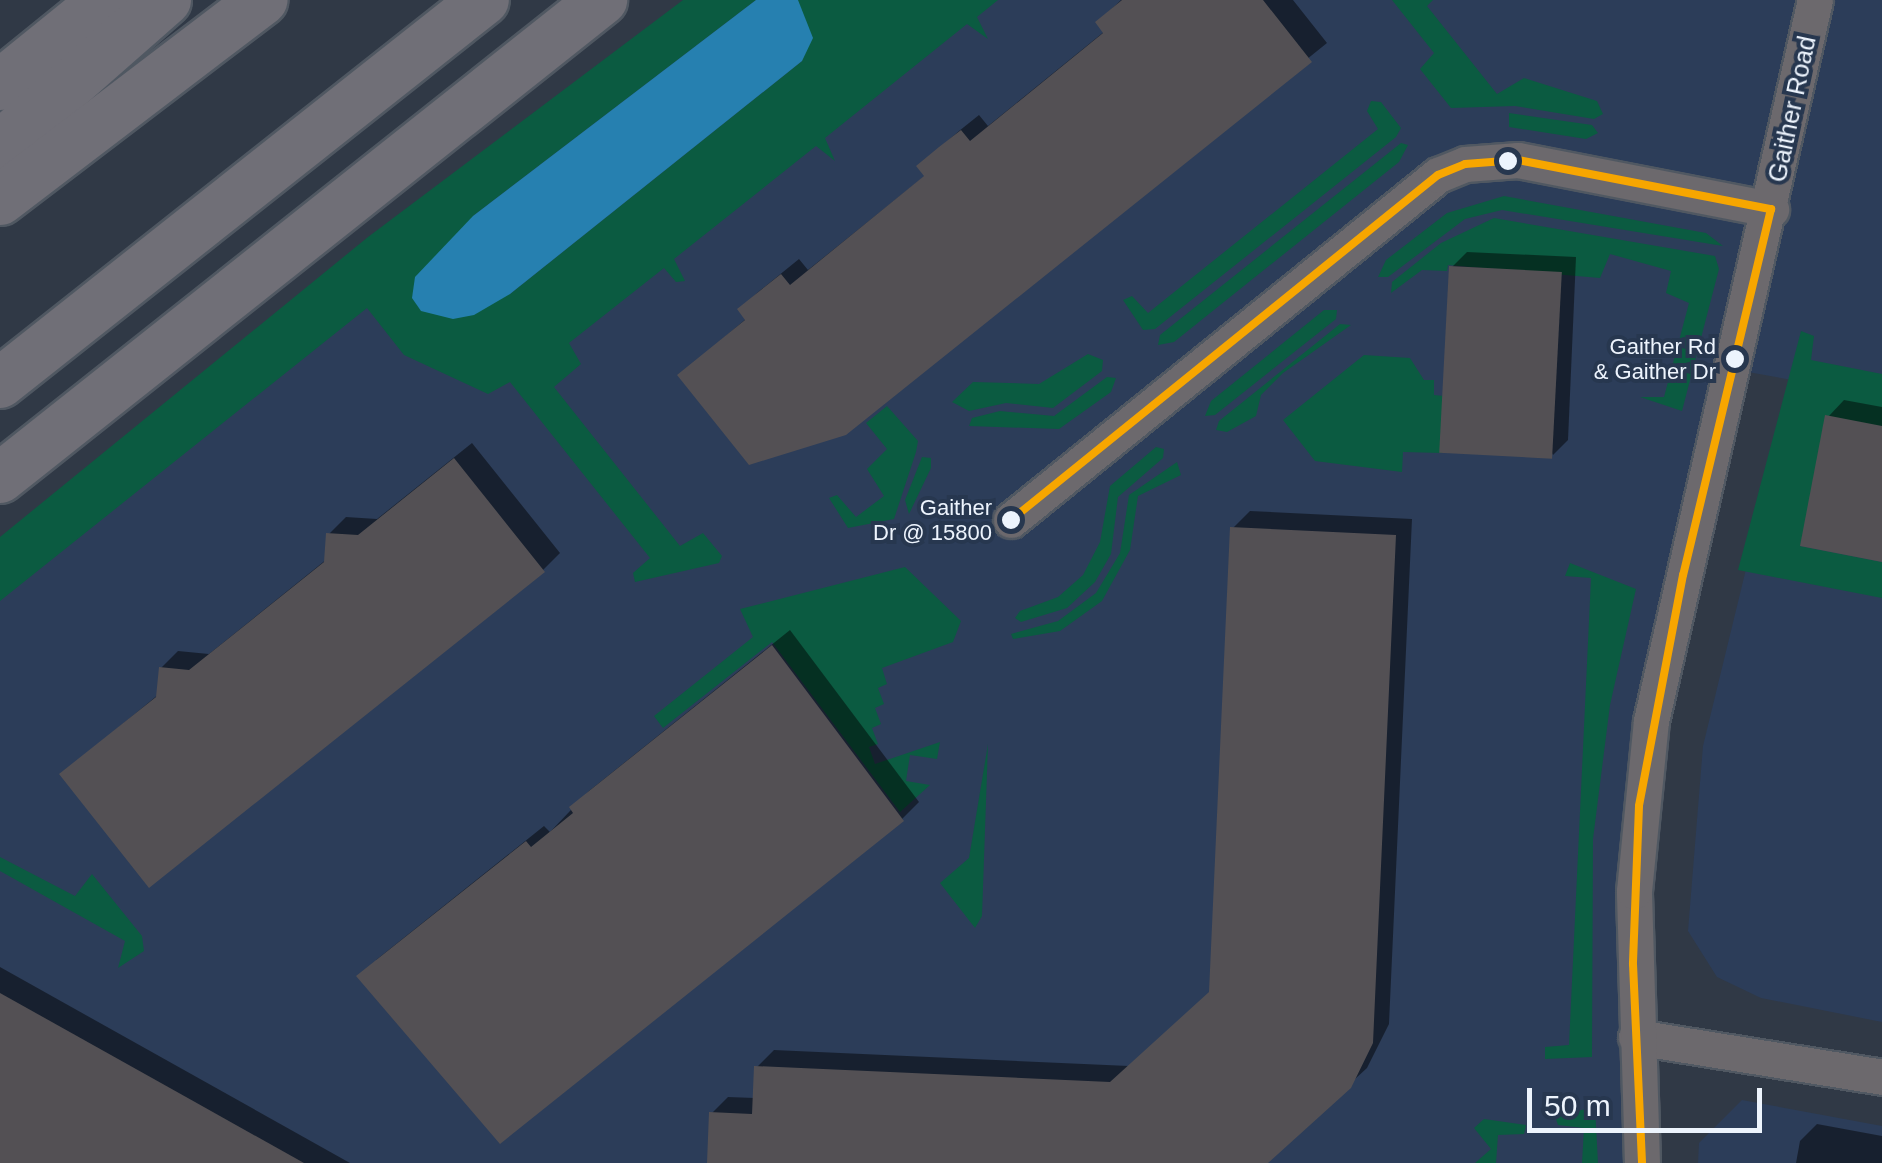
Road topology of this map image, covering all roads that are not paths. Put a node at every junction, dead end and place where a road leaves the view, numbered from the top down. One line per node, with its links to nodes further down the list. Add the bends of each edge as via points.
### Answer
1 (104, 0): 7 (highway)
2 (166, 0): 8 (highway)
3 (263, 0): 9 (highway)
4 (484, 0): 11 (highway)
5 (602, 0): 12 (highway)
6 (1815, 0): 10 (street, Gaither Road)
7 (0, 85)
8 (0, 146)
9 (0, 200)
10 (1771, 209): 13 (street, via 1518,160 1464,164 1418,190); 14 (street, Gaither Road, via 1651,721 1634,890)
11 (0, 384)
12 (0, 478)
13 (1010, 520)
14 (1636, 1037): 15 (street); 16 (street, Gaither Road)
15 (1882, 1076)
16 (1642, 1163)

